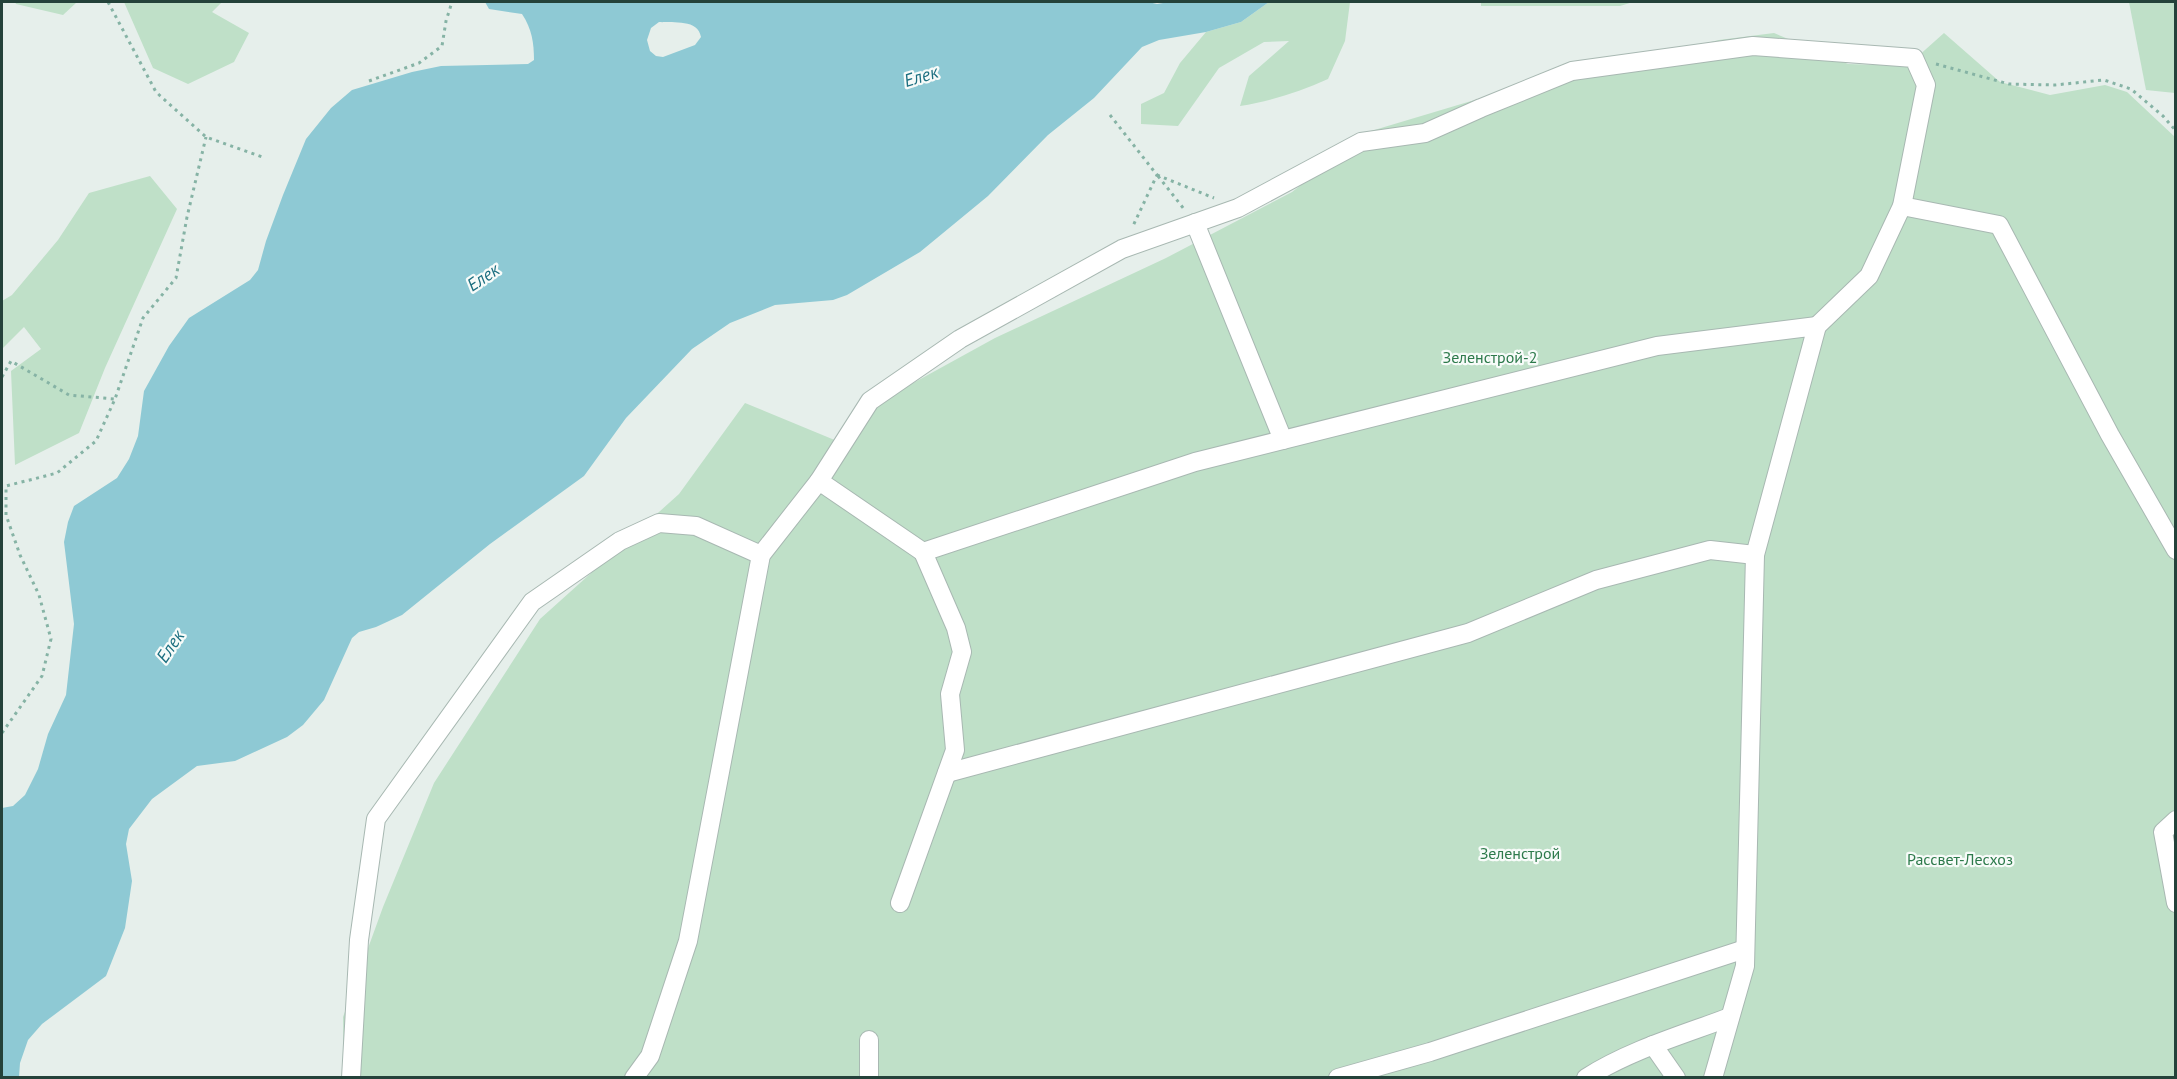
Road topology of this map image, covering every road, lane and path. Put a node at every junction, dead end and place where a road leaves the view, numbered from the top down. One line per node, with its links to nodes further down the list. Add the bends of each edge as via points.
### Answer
1 (108, 2): 7 (path, via 156,93)
2 (452, 2): 4 (path, via 442,46 419,63)
3 (1914, 58): 6 (path, via 2009,84 2055,86 2104,80 2131,89); 10 (lane, via 1926,85); 11 (lane, via 1753,46 1572,71 1425,133 1361,142)
4 (369, 81)
5 (1110, 115): 9 (path)
6 (2175, 131)
7 (206, 137): 8 (path); 16 (path, via 176,278 143,318)
8 (265, 158)
9 (1157, 175): 11 (path); 12 (path); 13 (path)
10 (1902, 206): 14 (lane, via 1869,276); 21 (lane, via 1999,225)
11 (1238, 208): 12 (lane)
12 (1195, 223): 13 (lane); 17 (lane)
13 (1122, 249): 19 (lane, via 960,339 870,401)
14 (1817, 326): 17 (lane, via 1657,346); 24 (lane)
15 (2, 377): 16 (path, via 11,361 69,395)
16 (115, 399): 20 (path, via 96,441 57,473)
17 (1283, 440): 22 (lane, via 1196,462)
18 (2, 480): 20 (path)
19 (819, 481): 22 (lane); 23 (lane)
20 (6, 486): 25 (path, via 6,515 39,595 51,639 42,676)
21 (2175, 550)
22 (923, 552): 26 (lane, via 956,628 962,652 950,694 955,750)
23 (761, 555): 34 (lane, via 696,526 659,523 620,541 532,602 376,819 359,940); 35 (lane, via 688,941 650,1056)
24 (1755, 555): 26 (lane, via 1710,550 1596,580 1468,633); 30 (lane)
25 (2, 733)
26 (947, 773): 28 (lane)
27 (2175, 820): 29 (lane, via 2163,832)
28 (900, 903)
29 (2175, 903)
30 (1745, 949): 31 (lane, via 1745,966); 37 (lane, via 1430,1052)
31 (1730, 1017): 33 (lane); 40 (lane)
32 (868, 1040): 36 (lane)
33 (1653, 1045): 38 (lane); 39 (lane)
34 (351, 1077)
35 (634, 1077)
36 (869, 1077)
37 (1338, 1077)
38 (1586, 1077)
39 (1676, 1077)
40 (1713, 1077)

